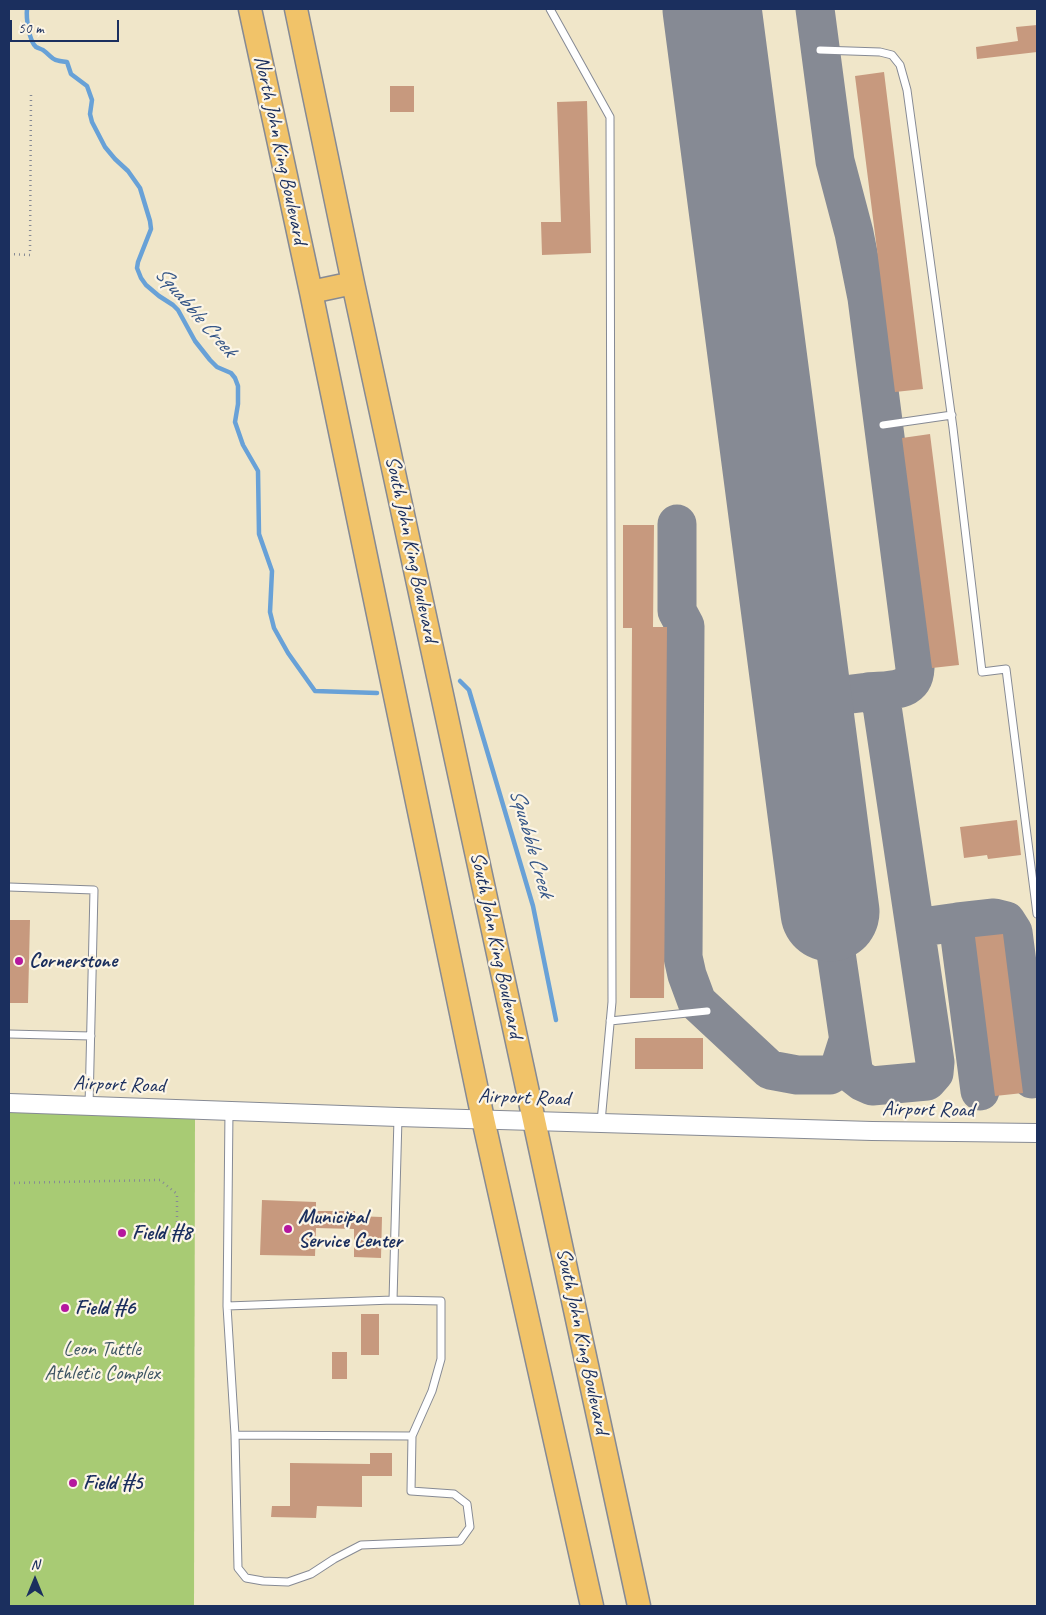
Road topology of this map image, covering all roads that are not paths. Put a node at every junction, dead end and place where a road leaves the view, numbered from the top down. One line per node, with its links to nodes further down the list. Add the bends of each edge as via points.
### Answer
1 (250, 9): 6 (main road, North John King Boulevard)
2 (296, 9): 5 (main road, North John King Boulevard)
3 (550, 9): 12 (lane, via 610,117)
4 (820, 50): 7 (lane, via 880,52 892,55 900,66 907,90)
5 (354, 283): 6 (main road); 20 (main road, South John King Boulevard)
6 (311, 292): 19 (main road)
7 (952, 415): 8 (lane); 10 (lane, via 982,672 1006,669)
8 (884, 425)
9 (9, 887): 14 (lane, via 94,890)
10 (1037, 914)
11 (707, 1011): 12 (lane)
12 (610, 1021): 21 (lane)
13 (9, 1034): 14 (lane)
14 (91, 1036): 16 (lane)
15 (9, 1103): 16 (street, Airport Road)
16 (89, 1106): 17 (street, Airport Road)
17 (229, 1111): 18 (street, Airport Road); 24 (lane)
18 (398, 1117): 19 (street, Airport Road); 23 (lane)
19 (483, 1119): 20 (street, Airport Road); 27 (main road)
20 (534, 1120): 21 (street, Airport Road); 28 (main road, South John King Boulevard)
21 (601, 1122): 22 (street, Airport Road, via 872,1132)
22 (1037, 1132)
23 (393, 1300): 24 (lane); 26 (lane, via 441,1301 441,1359 432,1391)
24 (227, 1306): 25 (lane)
25 (235, 1435): 26 (lane); 26 (lane, via 238,1568 246,1578 272,1582 288,1582 311,1574 334,1558 361,1546 460,1541 470,1526 467,1504 454,1494 411,1491)
26 (412, 1436)
27 (592, 1606)
28 (639, 1606)

